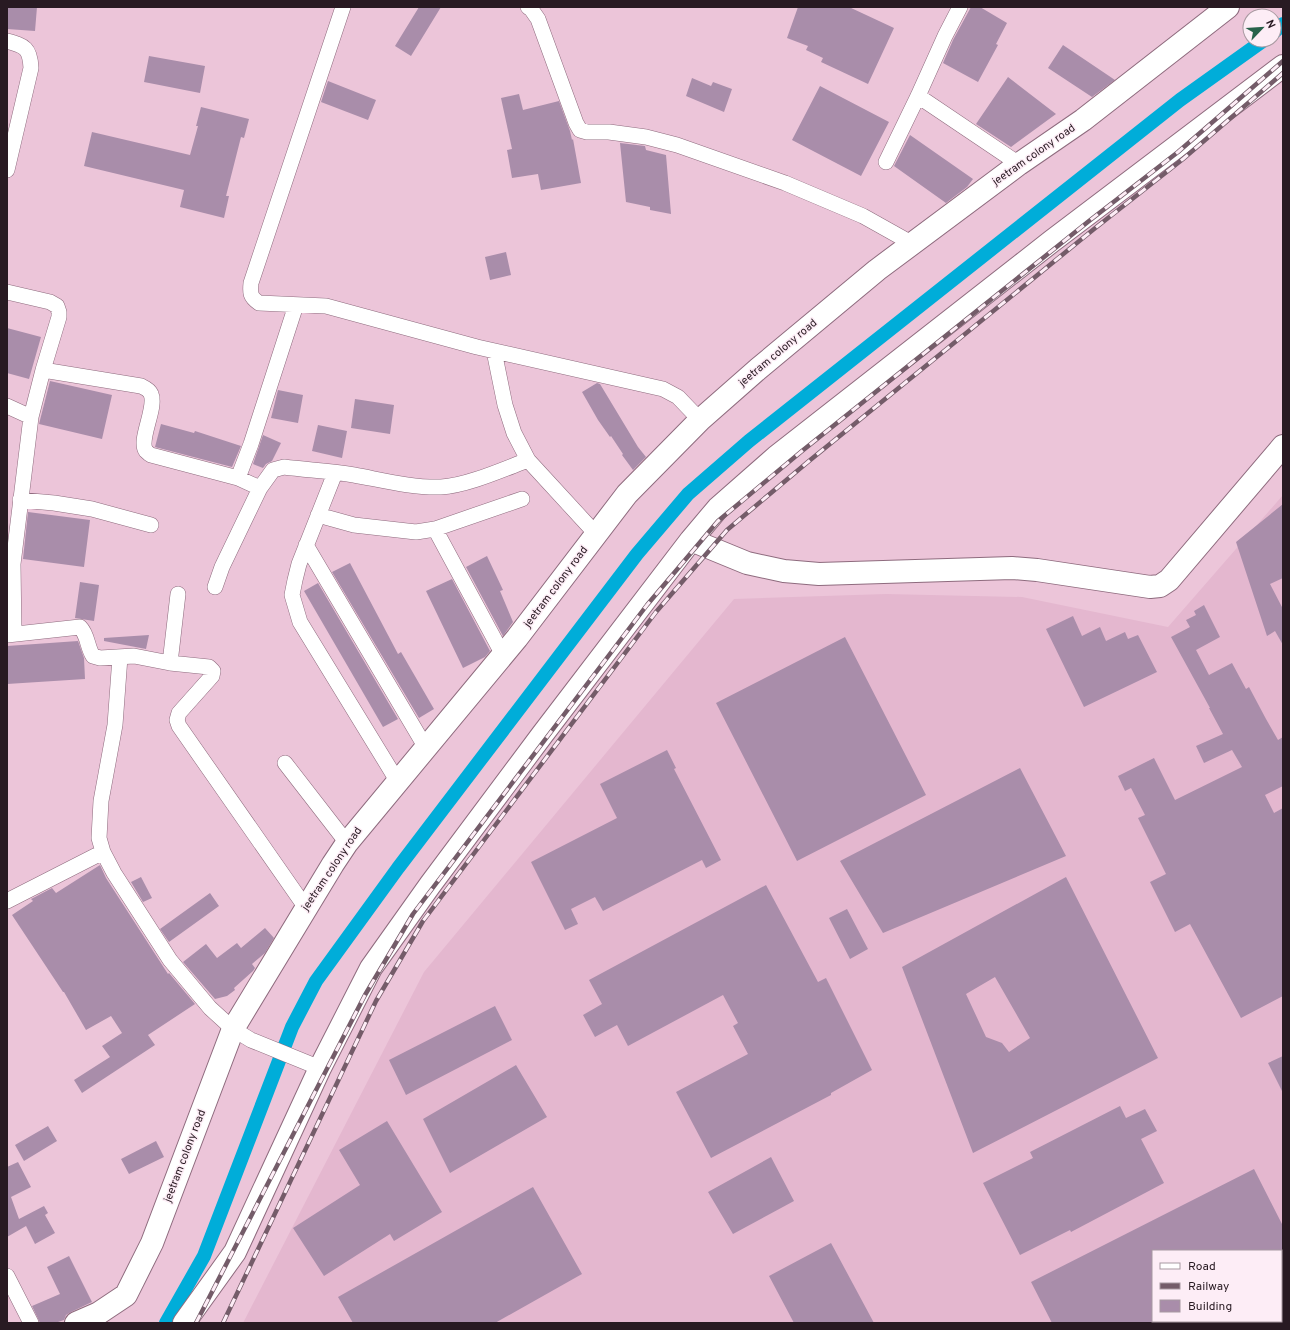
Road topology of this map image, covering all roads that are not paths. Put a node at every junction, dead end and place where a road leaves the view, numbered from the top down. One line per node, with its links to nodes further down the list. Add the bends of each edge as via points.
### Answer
1 (343, 7): 13 (street, via 250,291 252,299 258,303)
2 (528, 7): 11 (street, via 538,19 580,130 646,137 677,145 778,180 863,216)
3 (960, 7): 7 (street)
4 (1228, 7): 9 (street, jeetram colony road, via 1082,120)
5 (7, 41): 10 (street, via 24,46 30,55 31,68)
6 (1283, 66): 30 (street, via 1052,241 776,457 718,508)
7 (918, 96): 8 (street); 9 (street)
8 (886, 162)
9 (1019, 164): 11 (street, jeetram colony road)
10 (7, 170)
11 (913, 244): 18 (street, jeetram colony road, via 824,313)
12 (7, 292): 15 (street, via 57,306 59,318)
13 (296, 305): 14 (street, via 326,306); 22 (street)
14 (494, 351): 18 (street, via 663,389 678,397); 20 (street, via 514,433)
15 (43, 370): 17 (street); 22 (street, via 148,389 152,394 152,403 144,443 151,455)
16 (7, 406): 17 (street)
17 (31, 417): 25 (street)
18 (700, 420): 29 (street, jeetram colony road, via 627,494)
19 (1283, 446): 30 (street, via 1169,580 1160,586 1150,587 1012,568 819,574 784,571 747,563)
20 (528, 460): 21 (street, via 475,479 442,487); 29 (street)
21 (335, 473): 23 (street, via 284,467 273,470); 26 (street)
22 (238, 478): 23 (street)
23 (260, 488): 32 (street)
24 (522, 499): 28 (street)
25 (20, 500): 27 (street, via 92,509); 34 (street, via 13,564)
26 (318, 515): 28 (street, via 354,525 409,532); 31 (street)
27 (152, 525)
28 (435, 529): 35 (street)
29 (596, 534): 35 (street, jeetram colony road)
30 (691, 540): 46 (street, via 430,885 371,968)
31 (306, 545): 38 (street); 40 (street, via 292,595 300,622)
32 (214, 587)
33 (178, 594): 37 (street)
34 (11, 635): 36 (street, via 80,627 84,631 93,656)
35 (503, 655): 38 (street, jeetram colony road)
36 (120, 657): 37 (street, via 134,656); 42 (street, via 115,725 101,801 99,838)
37 (170, 663): 44 (street, via 209,667 213,671 212,676 179,713 179,726)
38 (426, 748): 40 (street, jeetram colony road)
39 (285, 763): 41 (street)
40 (398, 782): 41 (street, jeetram colony road)
41 (347, 843): 44 (street, jeetram colony road)
42 (103, 852): 43 (street); 45 (street, via 170,960 210,1008)
43 (7, 901)
44 (306, 908): 45 (street, jeetram colony road)
45 (242, 1035): 46 (street); 49 (street, jeetram colony road, via 152,1242 126,1295 99,1313)
46 (315, 1066): 50 (street, via 235,1252)
47 (7, 1276): 48 (street)
48 (31, 1323)
49 (76, 1323)
50 (184, 1323)

